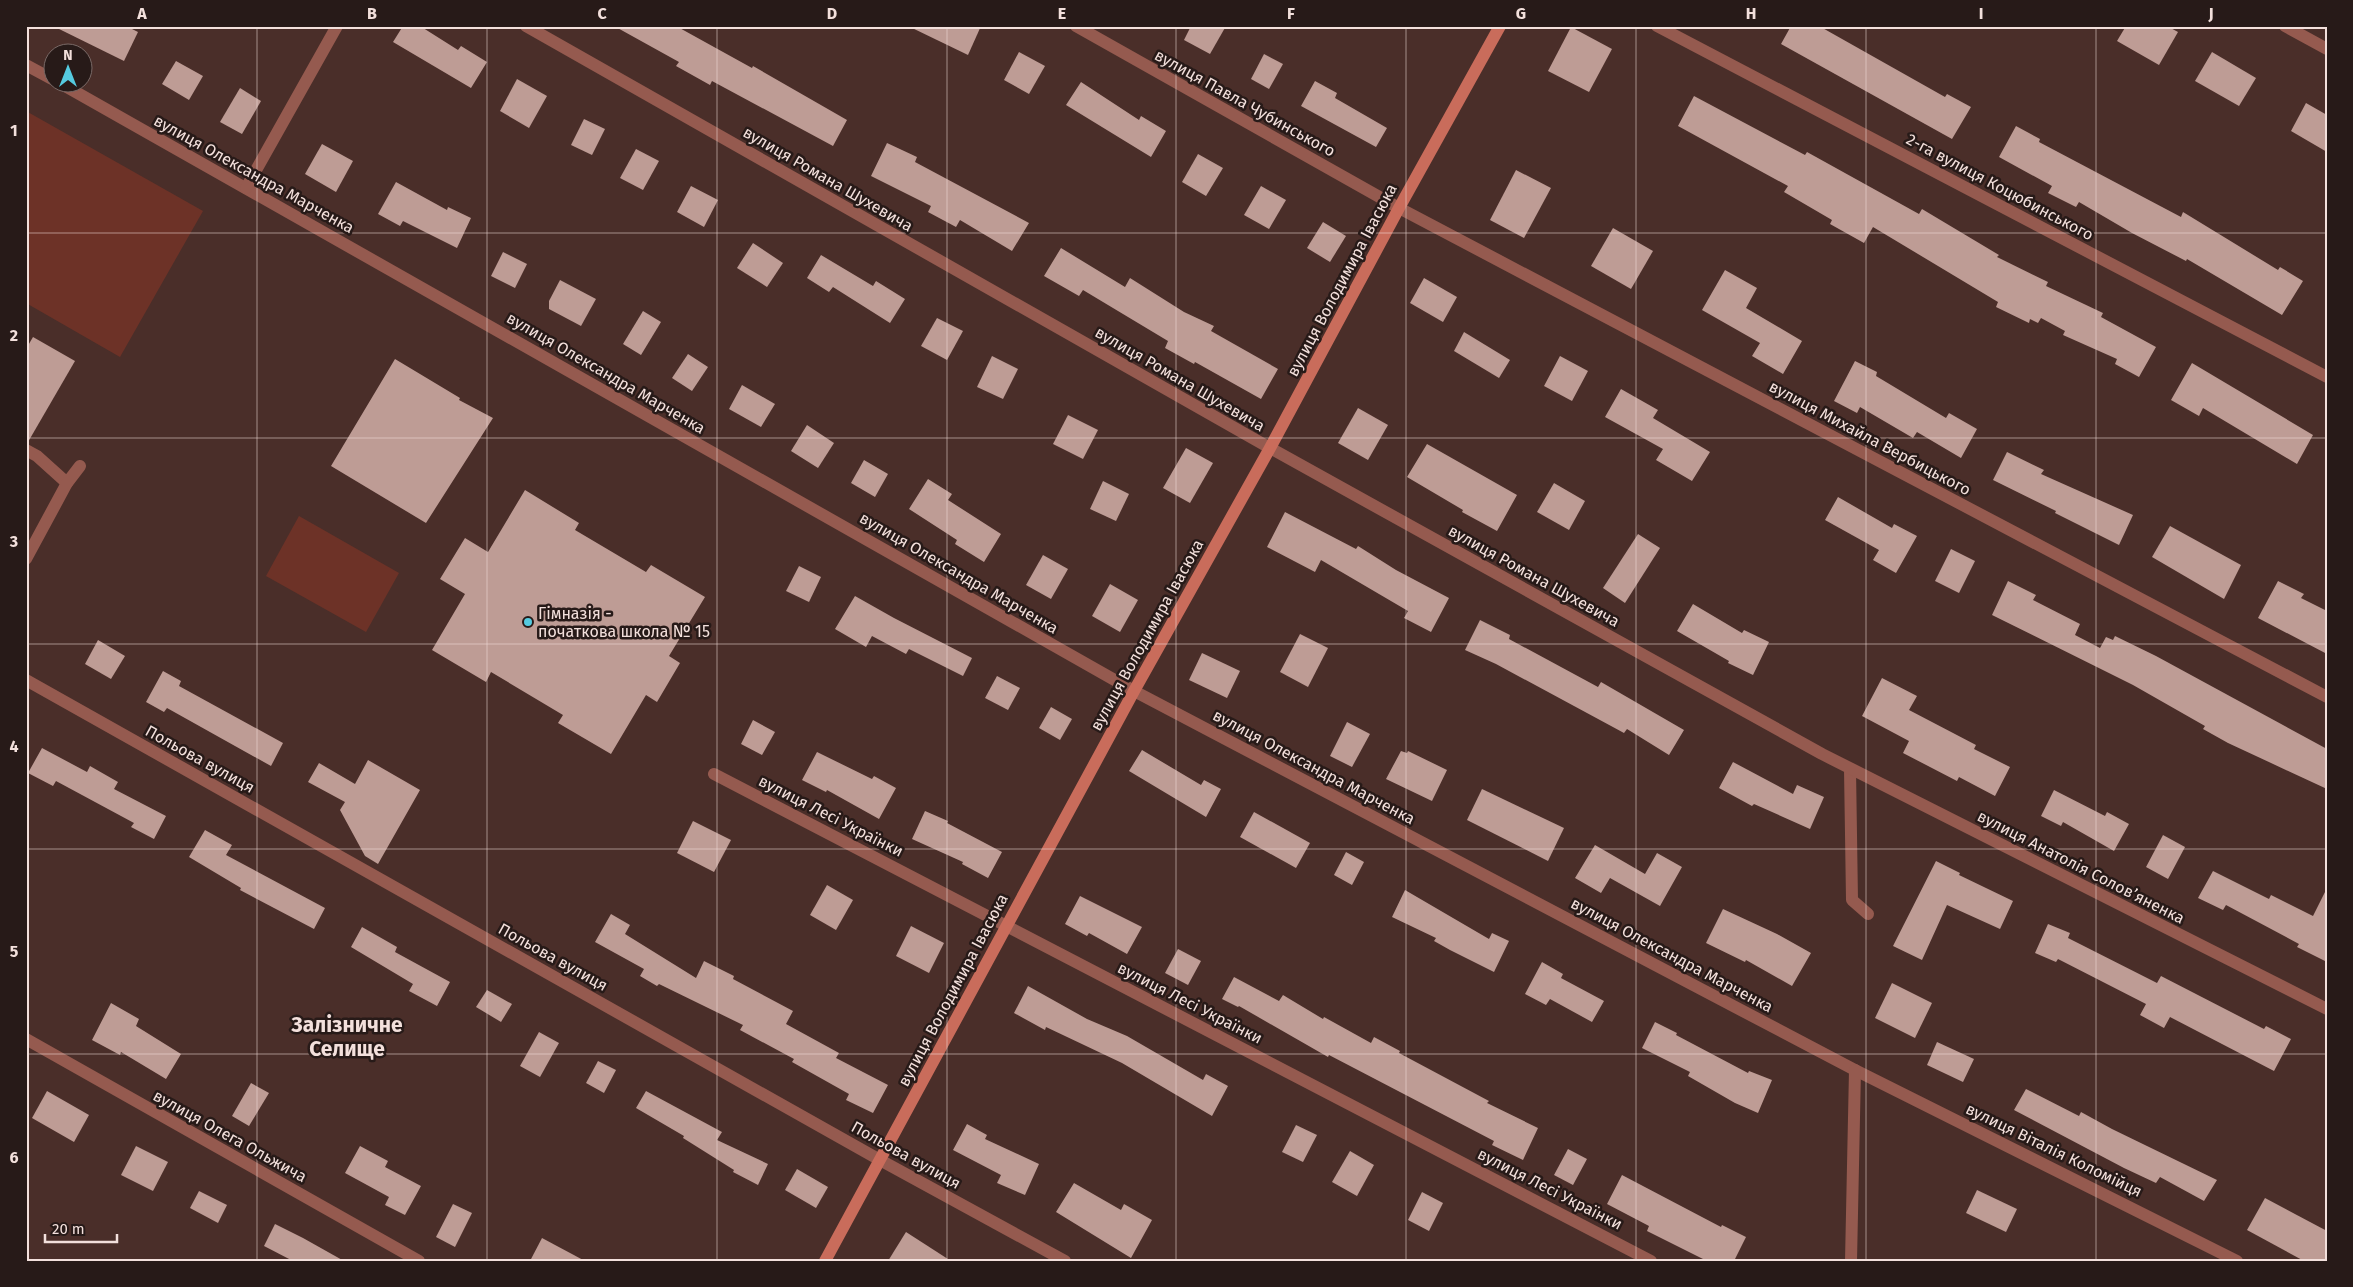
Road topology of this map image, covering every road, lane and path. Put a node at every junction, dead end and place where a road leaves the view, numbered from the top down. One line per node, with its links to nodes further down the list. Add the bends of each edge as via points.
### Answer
1 (337, 26): 11 (street)
2 (526, 26): 14 (street, вулиця Романа Шухевича)
3 (1076, 26): 12 (street, вулиця Павла Чубинського)
4 (1500, 26): 12 (street, вулиця Володимира Івасюка)
5 (1657, 26): 13 (street, 2-га вулиця Коцюбинського)
6 (2285, 26): 7 (street)
7 (2327, 49)
8 (26, 65): 9 (street)
9 (42, 74)
10 (76, 92): 11 (street, вулиця Олександра Марченка)
11 (246, 188): 20 (street, вулиця Олександра Марченка)
12 (1399, 208): 14 (street, вулиця Володимира Івасюка); 21 (street, вулиця Михайла Вербицького)
13 (2327, 377)
14 (1270, 448): 20 (street, вулиця Володимира Івасюка); 22 (street, вулиця Романа Шухевича)
15 (26, 450): 17 (street)
16 (80, 466): 17 (street)
17 (67, 483): 18 (street)
18 (26, 559)
19 (26, 680): 30 (street, Польова вулиця)
20 (1134, 691): 26 (street, вулиця Володимира Івасюка); 29 (street, вулиця Олександра Марченка)
21 (2327, 697)
22 (1822, 754): 23 (street, вулиця Анатолія Соловʼяненка)
23 (1850, 769): 25 (street, via 1852,900); 27 (street, вулиця Анатолія Соловʼяненка)
24 (714, 774): 26 (street, вулиця Лесі Українки)
25 (1868, 914)
26 (1006, 925): 30 (street, вулиця Володимира Івасюка); 34 (street, вулиця Лесі Українки)
27 (2327, 1009)
28 (26, 1039): 31 (street, вулиця Олега Ольжича)
29 (1855, 1070): 35 (street); 36 (street, вулиця Віталія Коломійця)
30 (880, 1160): 32 (street, вулиця Володимира Івасюка); 33 (street, Польова вулиця)
31 (418, 1261)
32 (825, 1261)
33 (1065, 1261)
34 (1651, 1261)
35 (1851, 1261)
36 (2237, 1261)

